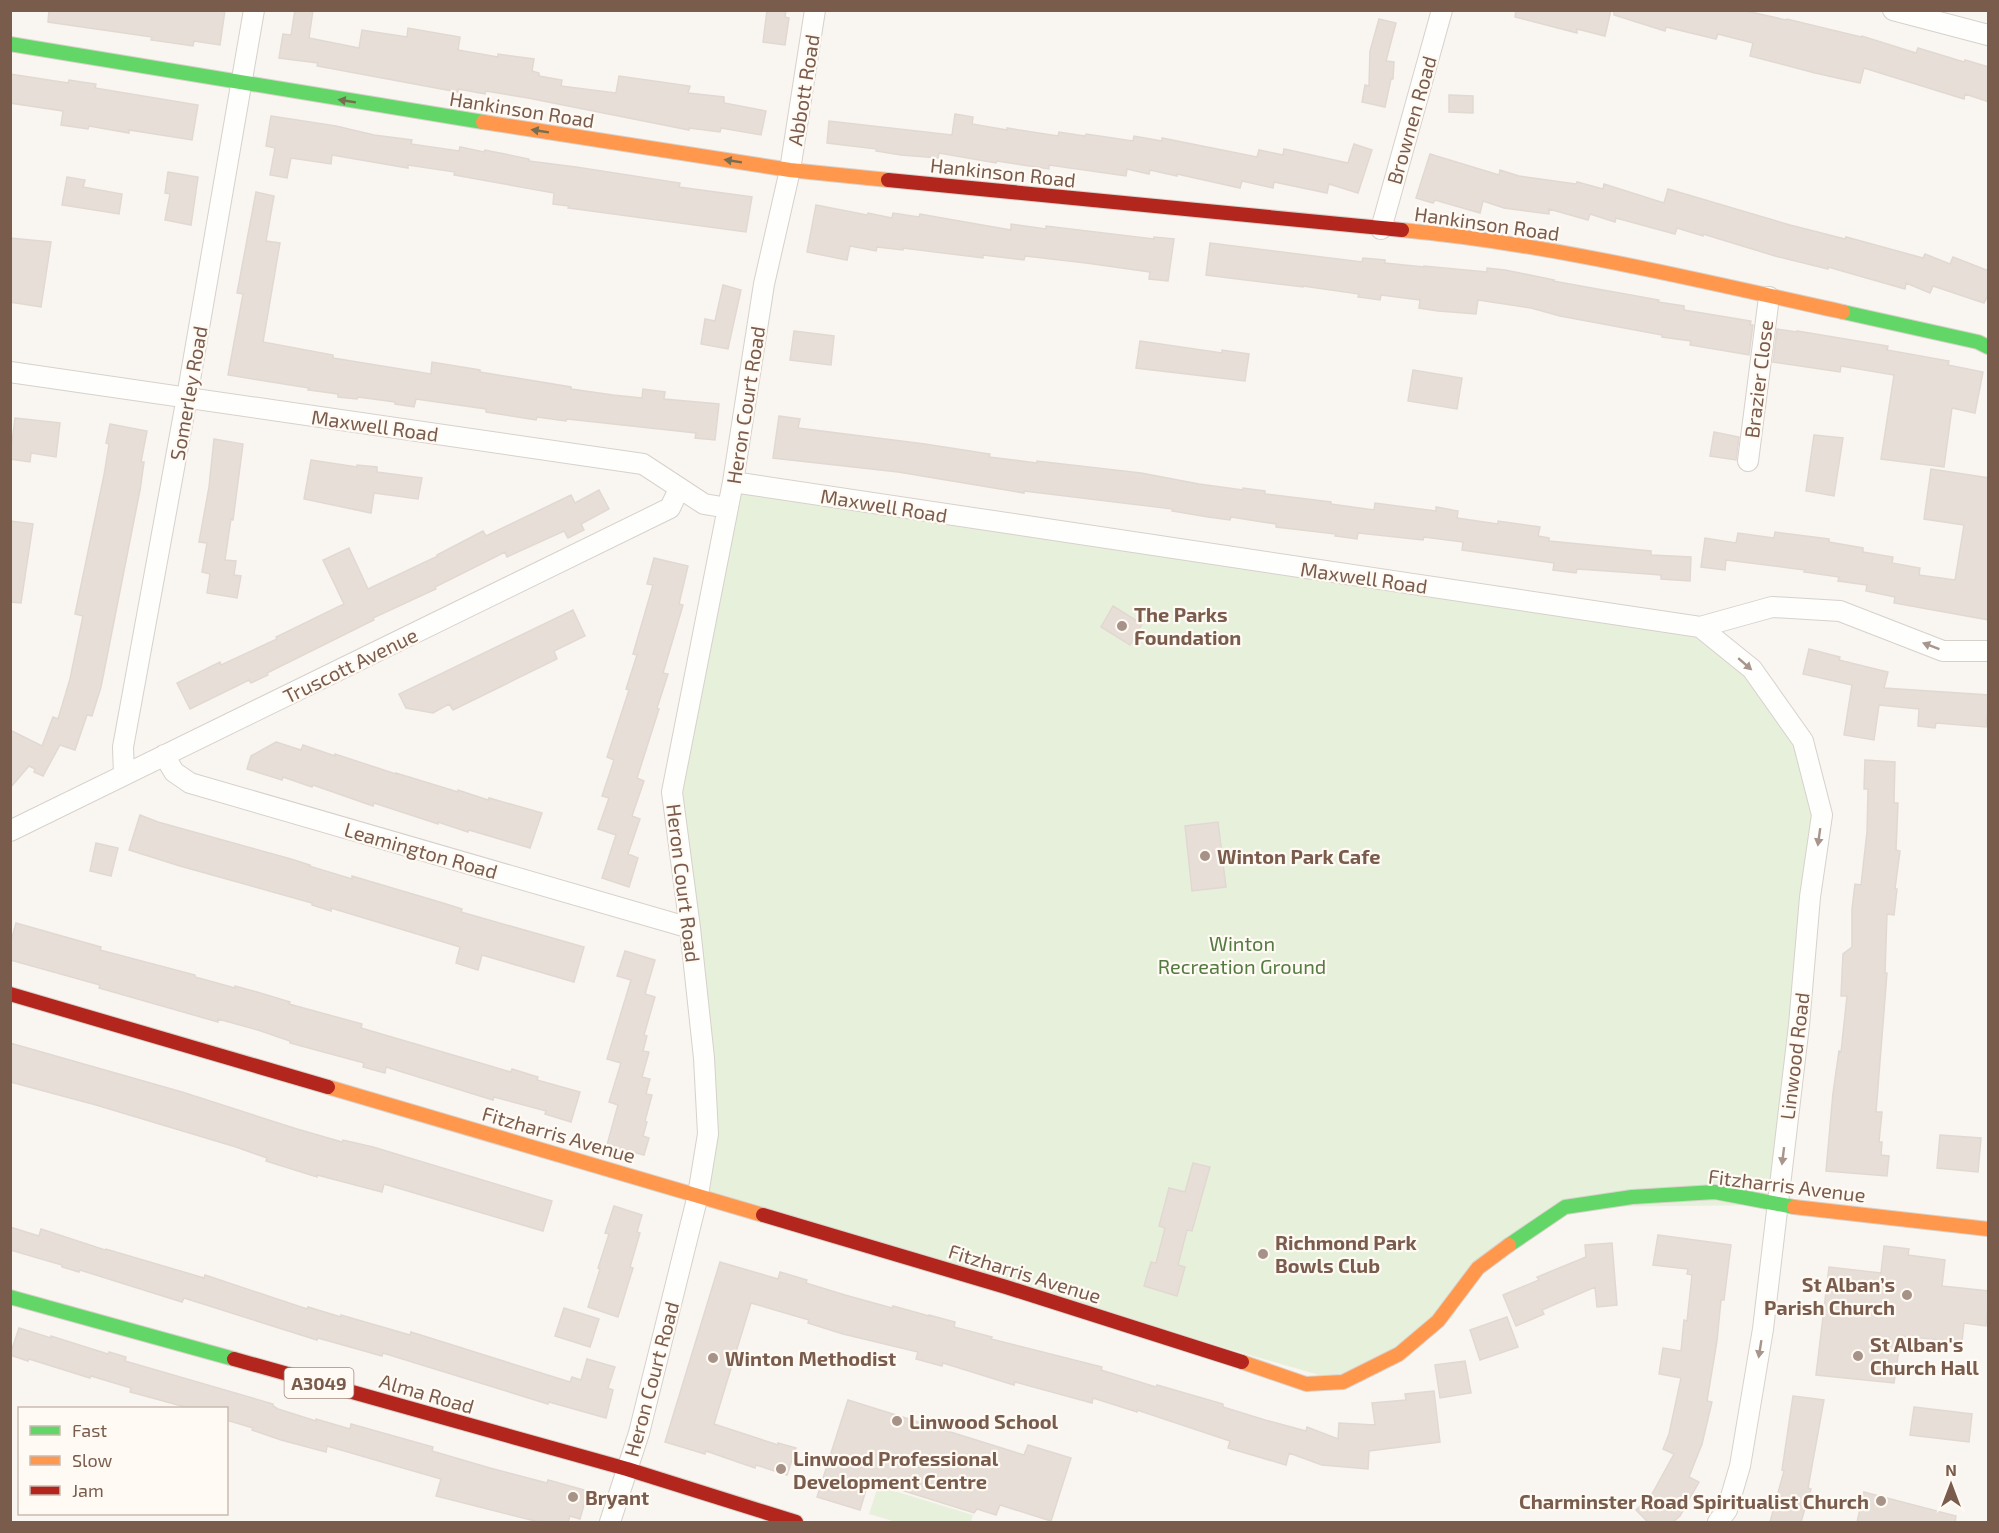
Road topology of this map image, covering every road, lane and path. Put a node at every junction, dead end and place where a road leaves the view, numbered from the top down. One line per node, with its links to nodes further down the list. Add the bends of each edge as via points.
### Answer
1 (254, 10): 7 (street, Somerley Road)
2 (815, 10): 8 (street, Abbott Road)
3 (1442, 10): 9 (street, Brownen Road)
4 (1893, 10): 5 (street)
5 (1989, 35)
6 (10, 44): 7 (street, Hankinson Road)
7 (242, 84): 8 (street, Hankinson Road, one-way to 7); 13 (street, Somerley Road)
8 (790, 170): 9 (street, Hankinson Road); 15 (street, Heron Court Road, via 764,284)
9 (1381, 228): 10 (street, Hankinson Road, via 1464,236 1566,253)
10 (1769, 297): 11 (street, Hankinson Road); 14 (street, Brazier Close)
11 (1989, 347)
12 (10, 372): 13 (street, Maxwell Road)
13 (188, 398): 16 (street, Maxwell Road, via 643,464); 21 (street, Somerley Road, via 123,747)
14 (1748, 461)
15 (733, 482): 17 (street, Heron Court Road); 18 (street, Maxwell Road)
16 (679, 489): 17 (street, Maxwell Road, via 704,504); 20 (street, Truscott Avenue, via 670,508)
17 (728, 508): 23 (street, Heron Court Road, via 672,792)
18 (1700, 627): 19 (street, Maxwell Road, one-way to 18, via 1943,651 1840,611 1772,607); 26 (street, Linwood Road, one-way to 26, via 1752,669 1803,741 1822,815)
19 (1989, 651)
20 (164, 755): 21 (street, Truscott Avenue); 23 (street, Leamington Road, via 174,772 190,783)
21 (124, 775): 22 (street, Truscott Avenue)
22 (10, 831)
23 (690, 927): 25 (street, Heron Court Road, via 708,1134)
24 (10, 994): 25 (street, Fitzharris Avenue)
25 (698, 1195): 26 (street, Fitzharris Avenue, via 1111,1319 1306,1384 1343,1382 1399,1354 1438,1321 1478,1268 1565,1207 1632,1197 1715,1192); 29 (street, Heron Court Road)
26 (1776, 1205): 27 (street, Fitzharris Avenue); 32 (street, Linwood Road, one-way to 32, via 1763,1329 1742,1456 1727,1510)
27 (1989, 1229)
28 (10, 1297): 29 (street, Alma Road / A3049)
29 (627, 1469): 30 (street, Heron Court Road); 31 (street, Alma Road / A3049)
30 (610, 1522)
31 (796, 1522)
32 (1718, 1522)

